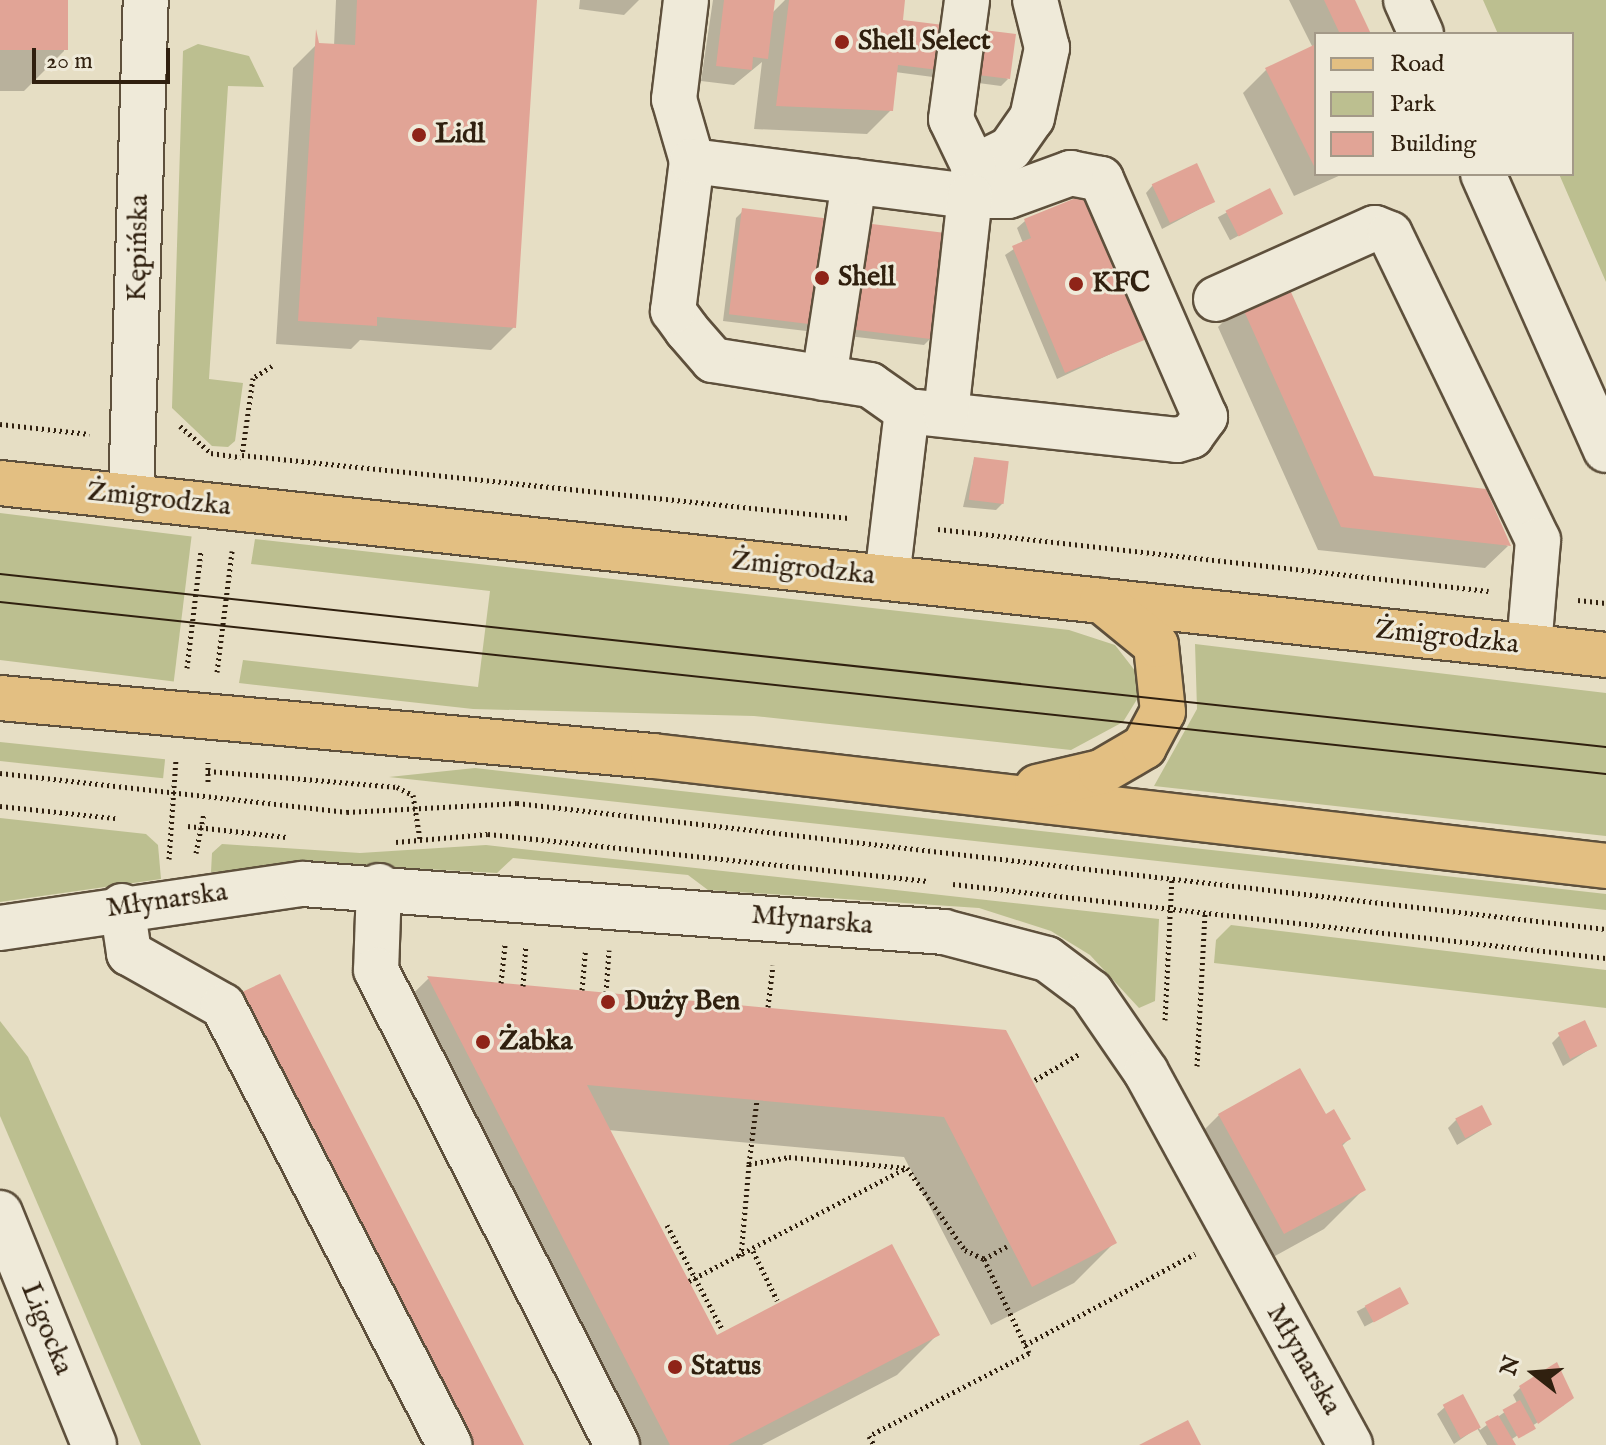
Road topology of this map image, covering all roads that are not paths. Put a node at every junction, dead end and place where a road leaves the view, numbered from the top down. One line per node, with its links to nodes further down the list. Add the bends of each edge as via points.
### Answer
1 (146, 0): 16 (street, Kępińska)
2 (686, 0): 7 (street, via 674,99)
3 (967, 0): 10 (street, via 951,119)
4 (1035, 0): 10 (street, via 1047,48 1032,118 1010,149)
5 (1406, 0): 6 (street)
6 (1420, 32)
7 (692, 161): 9 (street); 12 (street, via 673,311 713,360)
8 (1484, 176): 14 (street)
9 (854, 181): 10 (street); 12 (street)
10 (972, 181): 13 (street); 13 (street, via 1008,196 1071,173 1101,179 1203,402 1200,426 1177,440)
11 (1216, 299): 19 (street, via 1375,228 1390,234 1538,540)
12 (824, 378): 13 (street, via 870,385)
13 (927, 413): 17 (street)
14 (1606, 450)
15 (0, 483): 16 (main road, Żmigrodzka)
16 (131, 496): 17 (main road, Żmigrodzka)
17 (887, 578): 18 (main road, Żmigrodzka)
18 (1102, 601): 19 (main road, Żmigrodzka); 22 (main road, via 1156,645 1163,712 1144,747 1101,772)
19 (1529, 647): 20 (main road, Żmigrodzka)
20 (1606, 655)
21 (0, 698): 22 (main road)
22 (1011, 793): 23 (main road)
23 (1606, 866)
24 (379, 886): 25 (street, Młynarska, via 183,883); 30 (street, via 376,970); 31 (street, Młynarska, via 985,938 1068,972 1111,1015 1146,1072)
25 (122, 906): 26 (street, Młynarska); 29 (street, via 129,953 223,1006)
26 (0, 928)
27 (0, 1213): 28 (street, Ligocka)
28 (94, 1445)
29 (450, 1445)
30 (617, 1445)
31 (1350, 1445)

